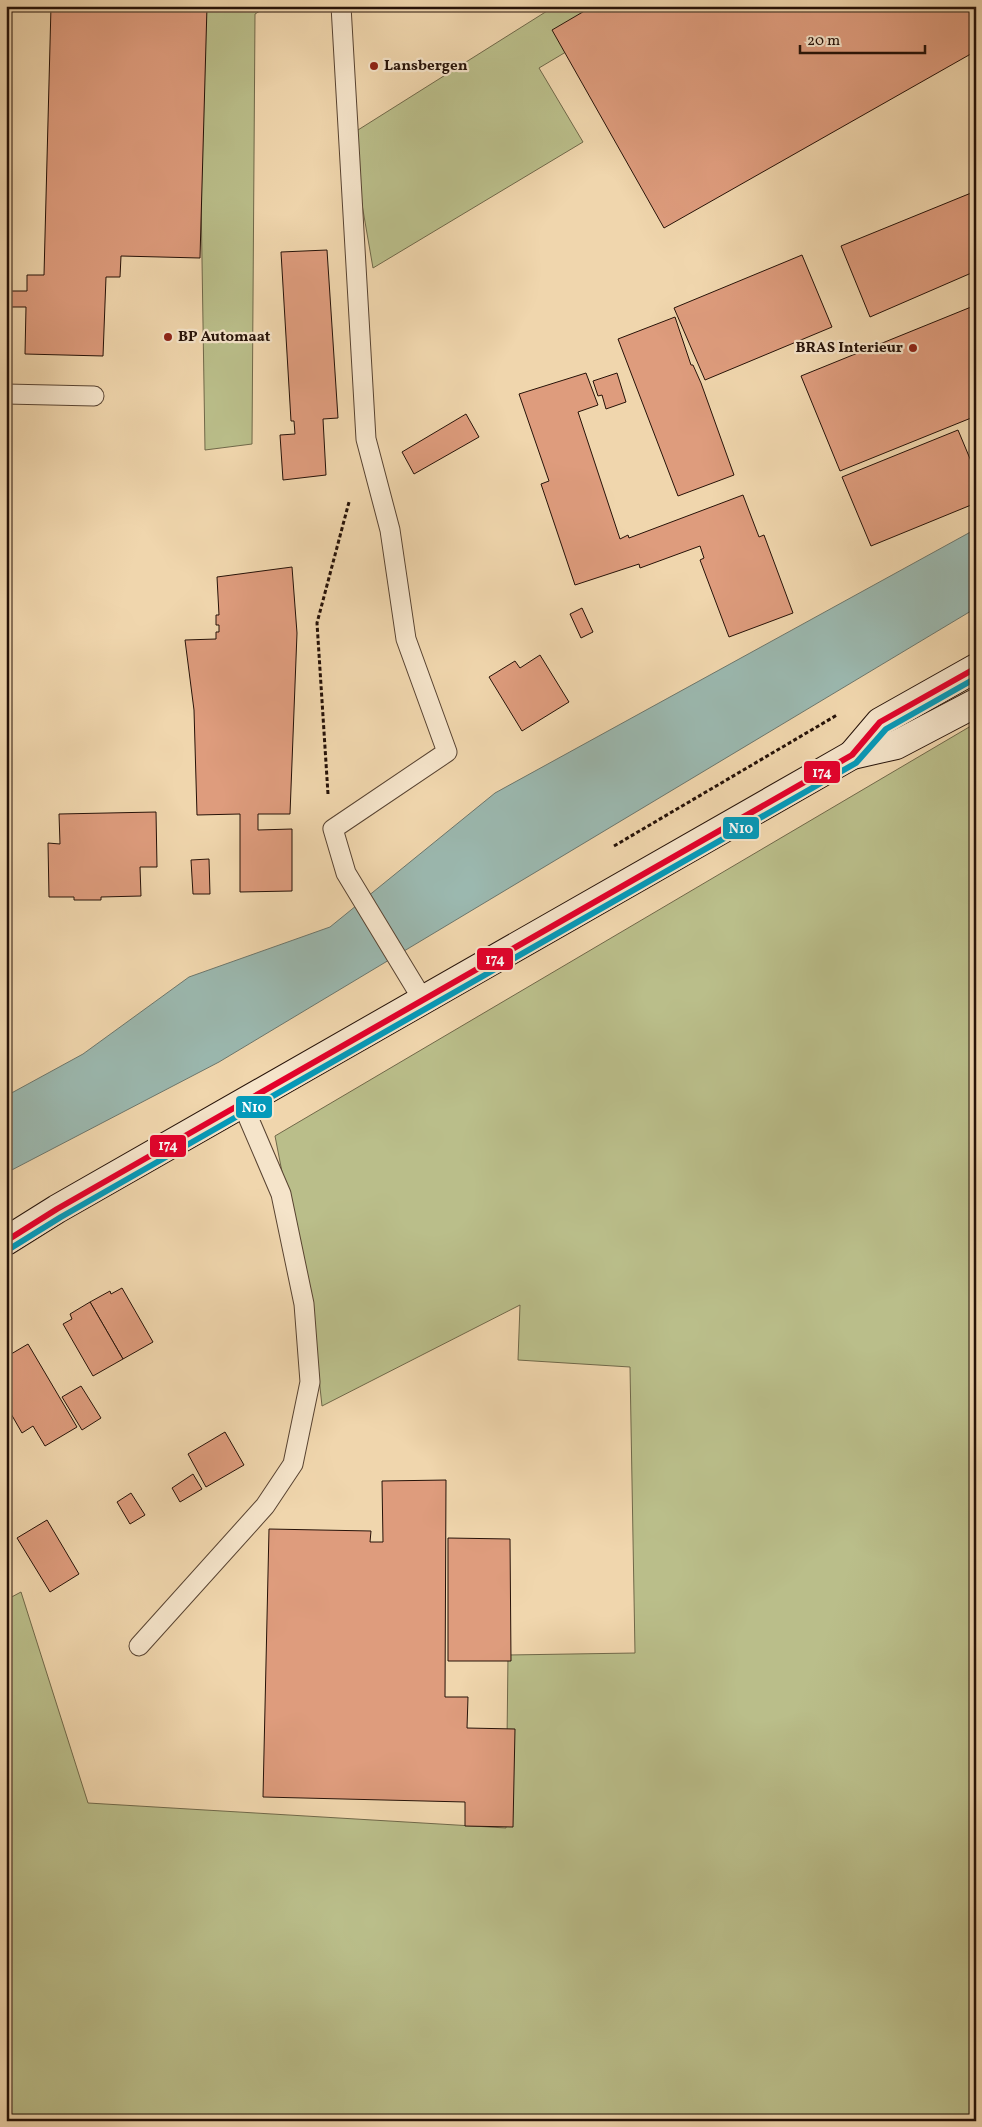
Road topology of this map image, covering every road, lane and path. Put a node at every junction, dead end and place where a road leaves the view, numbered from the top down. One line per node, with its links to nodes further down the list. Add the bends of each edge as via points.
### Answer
1 (341, 6): 8 (lane, via 366,439 390,530 406,639 447,752)
2 (6, 394): 3 (lane)
3 (94, 396)
4 (351, 494): 8 (path, via 317,622 328,798)
5 (976, 668): 7 (street, via 880,722)
6 (976, 703): 7 (street, via 896,745)
7 (852, 755): 9 (street)
8 (334, 829): 9 (lane, via 346,872)
9 (423, 1000): 10 (street)
10 (242, 1103): 11 (street); 12 (lane, via 281,1194 304,1304 310,1382 293,1464 265,1506)
11 (6, 1241)
12 (139, 1646)

